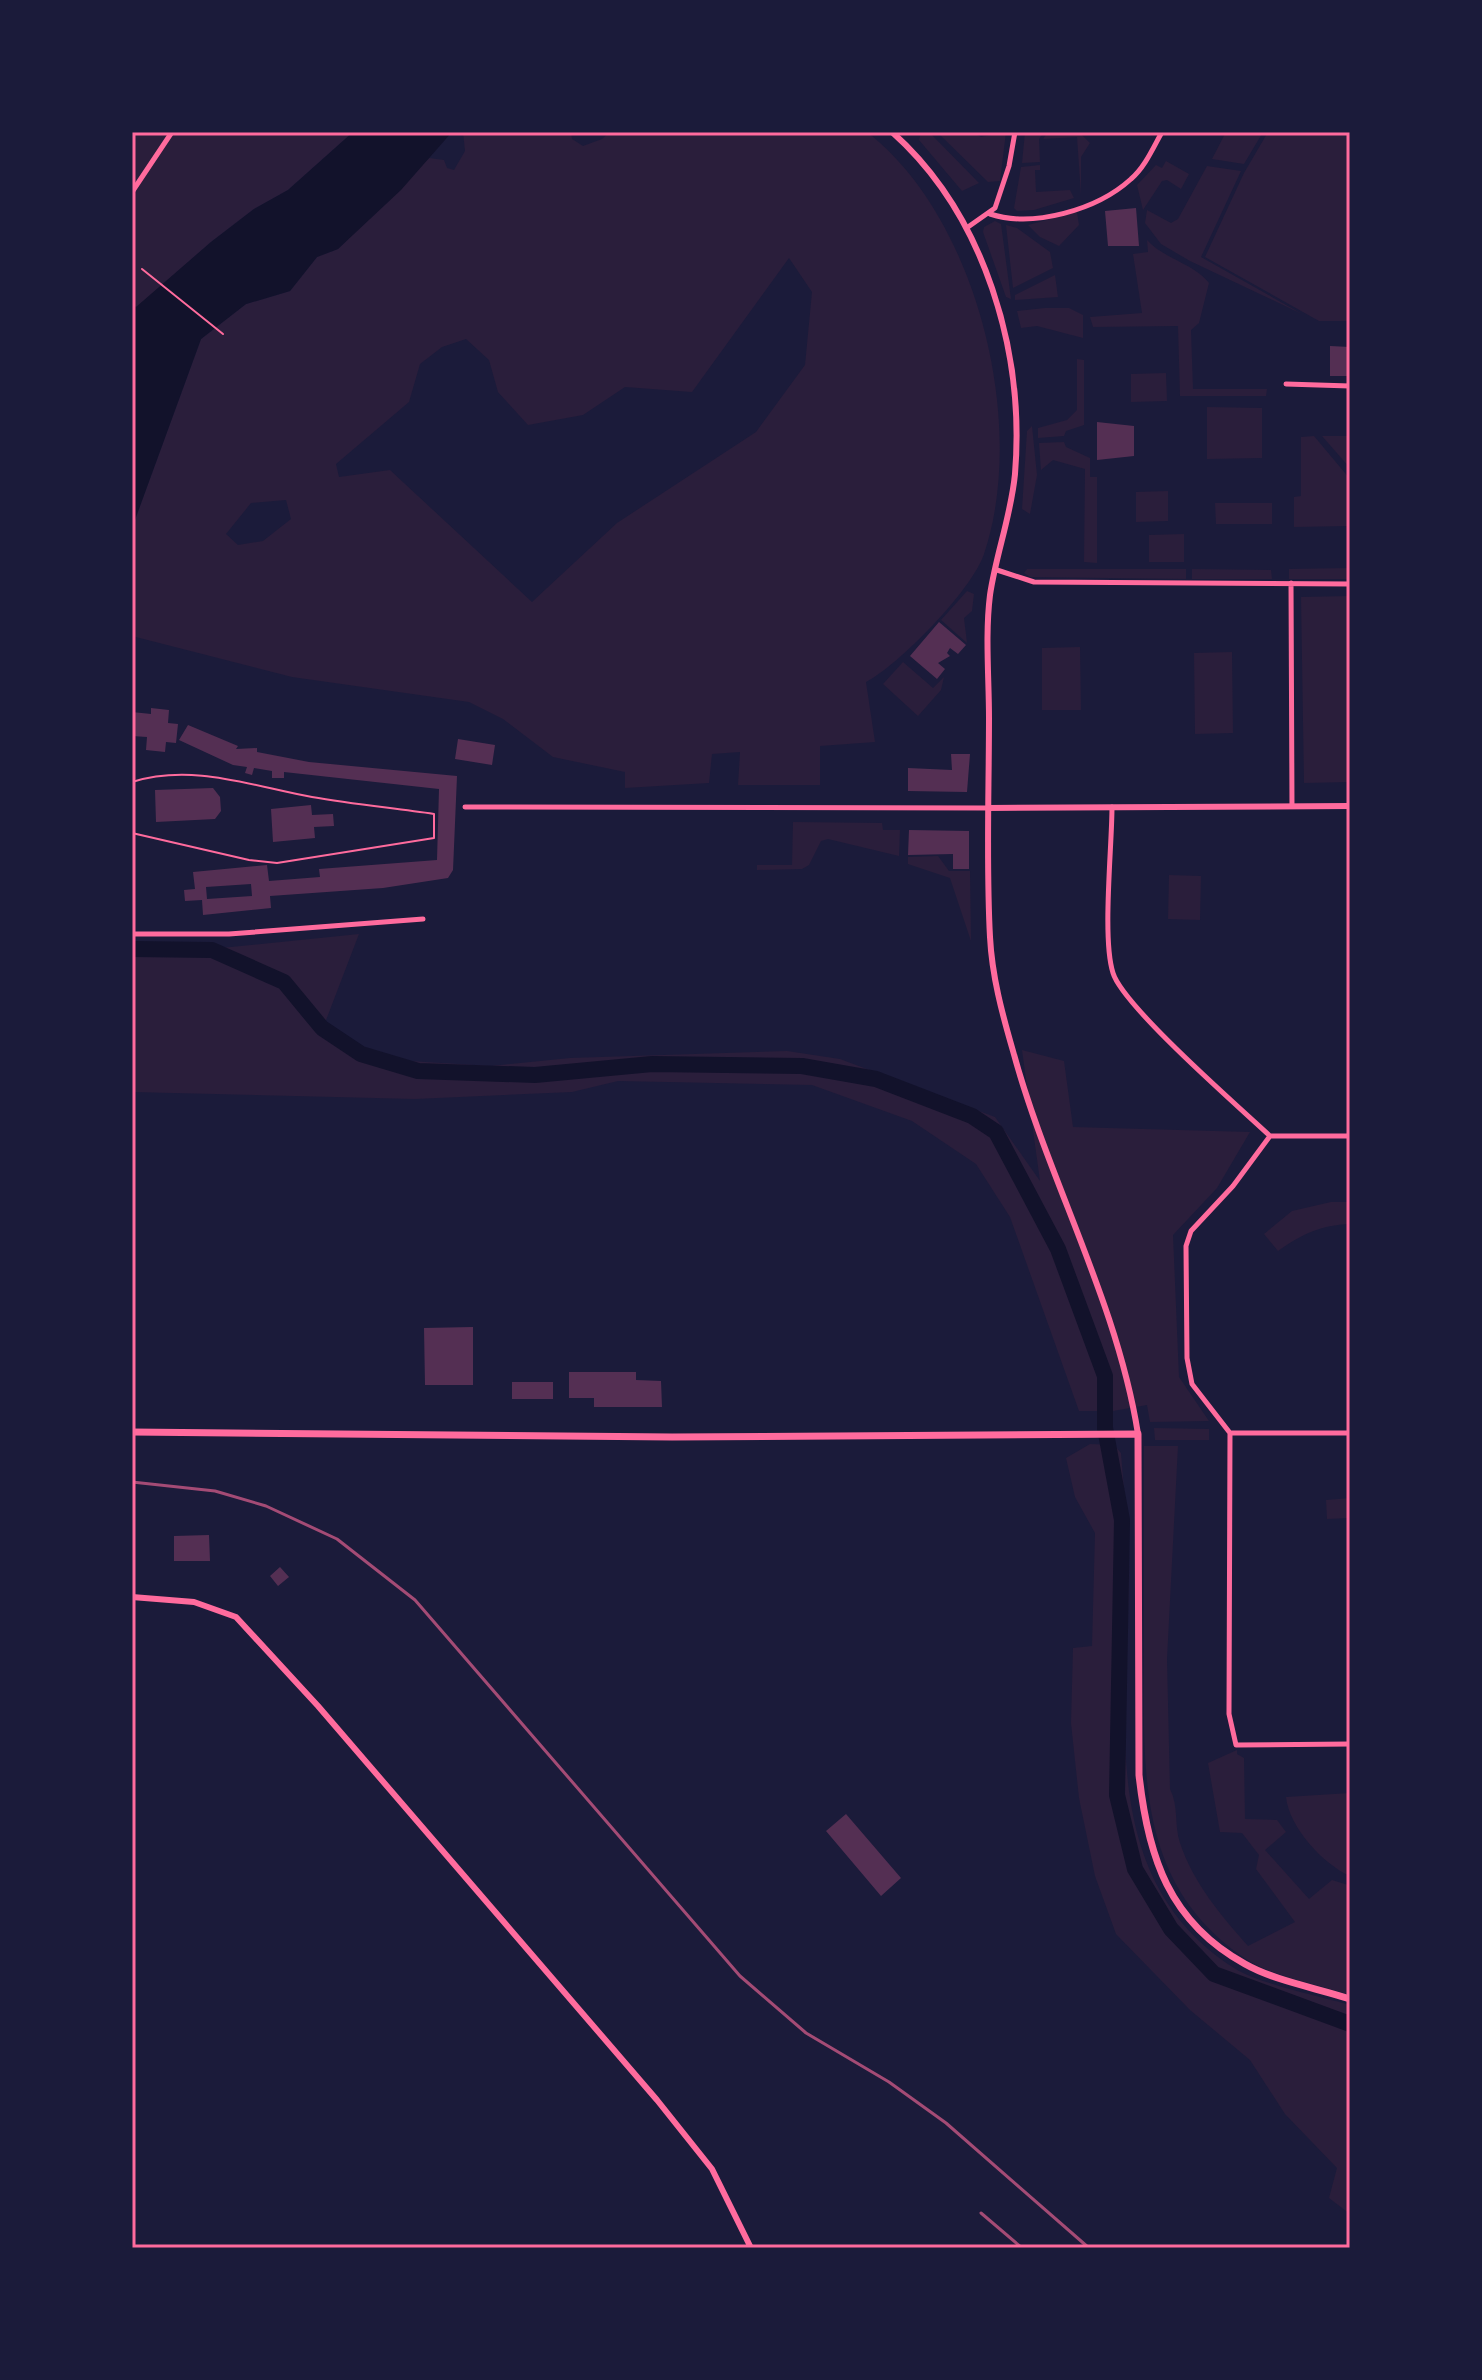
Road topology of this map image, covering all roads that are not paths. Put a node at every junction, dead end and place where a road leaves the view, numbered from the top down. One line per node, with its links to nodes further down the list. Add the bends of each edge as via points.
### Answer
1 (172, 132): 5 (street)
2 (892, 132): 7 (street)
3 (1015, 132): 6 (street, via 1009,166)
4 (1162, 132): 6 (street, via 1130,180 1081,206 1019,221)
5 (132, 192)
6 (990, 214): 7 (street)
7 (968, 227): 10 (street, via 999,309 1015,421 1012,497)
8 (1286, 384): 9 (street)
9 (1350, 386)
10 (997, 570): 11 (street, via 1034,582); 18 (street, via 990,610)
11 (1291, 583): 12 (street); 14 (street)
12 (1350, 584)
13 (132, 782): 19 (lane, via 184,772 434,814 435,820 434,838 277,863)
14 (1292, 806): 15 (street); 17 (street)
15 (1350, 806)
16 (465, 807): 18 (street)
17 (1112, 807): 18 (street); 22 (street, via 1109,952 1116,981)
18 (988, 808): 27 (street, via 990,939 997,992 1038,1131 1124,1358)
19 (132, 833)
20 (423, 919): 21 (street, via 229,934)
21 (132, 934)
22 (1270, 1136): 23 (street); 25 (street, via 1191,1231 1186,1246 1192,1384)
23 (1350, 1136)
24 (132, 1432): 27 (main road)
25 (1230, 1433): 26 (street); 29 (street, via 1229,1714 1236,1745)
26 (1350, 1433)
27 (1138, 1434): 30 (main road, via 1139,1775 1154,1863 1179,1905 1209,1939 1246,1966)
28 (132, 1597): 31 (street, via 194,1602 236,1617 657,2100 712,2169)
29 (1350, 1744)
30 (1350, 1999)
31 (751, 2248)

